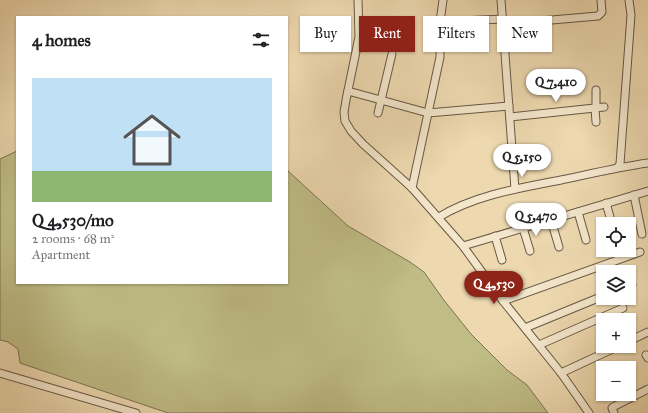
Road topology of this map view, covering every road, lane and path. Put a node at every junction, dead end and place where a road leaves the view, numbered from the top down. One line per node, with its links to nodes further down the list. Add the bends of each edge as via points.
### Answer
1 (358, 0): 13 (street, via 359,37)
2 (443, 0): 6 (street)
3 (501, 0): 7 (street)
4 (601, 0): 8 (street, via 602,12 598,16)
5 (629, 0): 23 (street, via 632,14)
6 (441, 16)
7 (503, 16)
8 (552, 18)
9 (440, 52): 19 (street)
10 (505, 52): 15 (street)
11 (392, 54): 14 (street)
12 (596, 90): 17 (street)
13 (348, 91): 14 (street); 24 (street, via 344,112 345,121 351,131)
14 (381, 100): 18 (street); 19 (street)
15 (509, 106): 19 (street); 20 (street)
16 (604, 107): 17 (street)
17 (595, 108): 20 (street); 21 (street)
18 (378, 113)
19 (428, 113): 24 (street)
20 (510, 117): 25 (street)
21 (596, 122)
22 (648, 163): 23 (street)
23 (618, 167): 25 (street)
24 (412, 188): 31 (street)
25 (515, 189): 31 (street, via 475,201)
26 (648, 191): 27 (street)
27 (634, 195): 28 (street); 34 (street)
28 (606, 203): 29 (street); 30 (street)
29 (578, 212): 32 (street); 36 (street)
30 (610, 217)
31 (439, 218): 37 (street)
32 (551, 220): 33 (street); 38 (street)
33 (524, 228): 35 (street); 39 (street)
34 (642, 234)
35 (495, 236): 37 (street); 41 (street)
36 (586, 240)
37 (463, 246): 43 (street)
38 (559, 246)
39 (530, 251)
40 (640, 252): 43 (street)
41 (502, 260)
42 (596, 299): 45 (street)
43 (503, 301): 45 (street)
44 (623, 308): 48 (street)
45 (525, 328): 48 (street)
46 (648, 332): 47 (street)
47 (636, 338)
48 (539, 345): 51 (street)
49 (604, 353): 51 (street)
50 (0, 373): 53 (street)
51 (561, 373): 54 (street)
52 (648, 389): 55 (street, via 612,408)
53 (136, 413)
54 (589, 413)
55 (614, 413)

